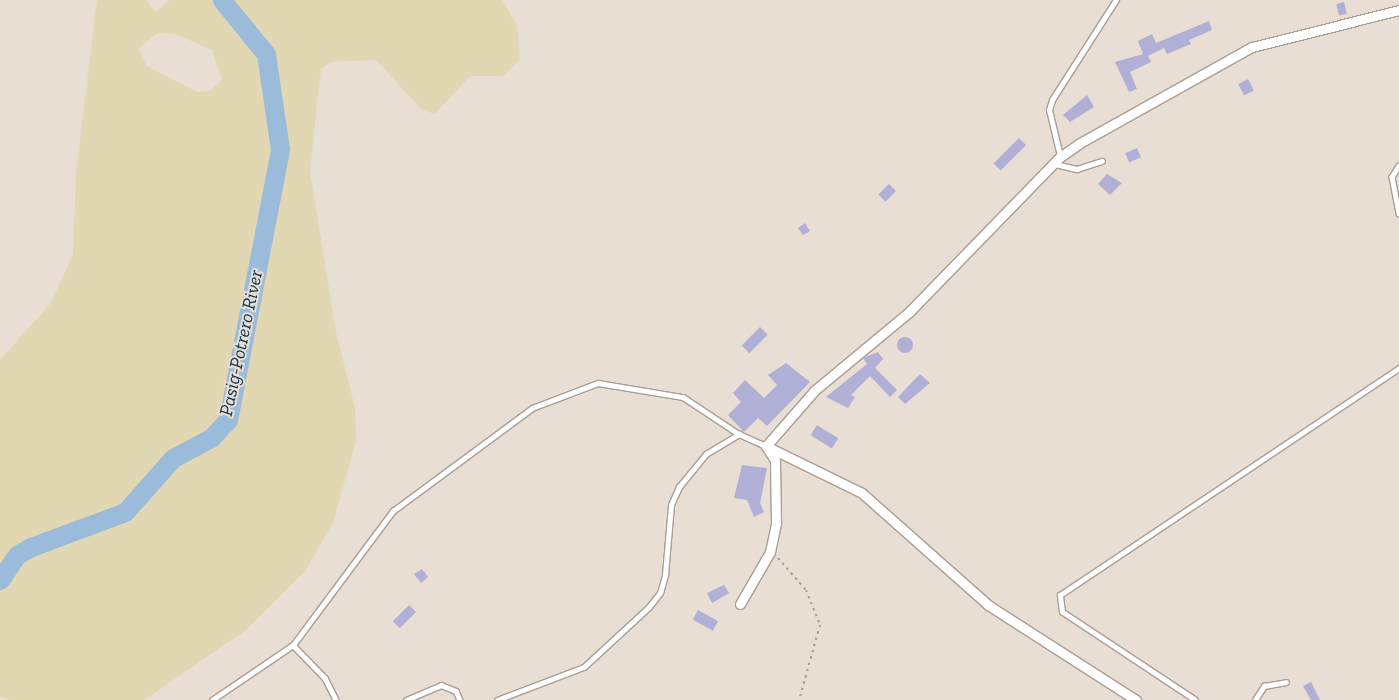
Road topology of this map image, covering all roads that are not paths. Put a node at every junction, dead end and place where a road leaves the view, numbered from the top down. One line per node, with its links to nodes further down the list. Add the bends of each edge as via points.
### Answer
1 (1116, 0): 3 (lane, via 1052,100 1049,110)
2 (1399, 10): 3 (street, via 1252,47 1224,59)
3 (1058, 160): 4 (lane, via 1077,169); 9 (street, via 910,311 815,390)
4 (1102, 161)
5 (1399, 166): 6 (lane, via 1392,177)
6 (1399, 214)
7 (1399, 368): 19 (lane, via 1060,595 1062,612)
8 (738, 434): 9 (lane); 11 (lane, via 683,397 598,383 532,408 394,511); 17 (lane, via 706,454 678,487 671,505 665,576 660,594 649,607 584,667)
9 (766, 446): 10 (street, via 776,466 776,523 770,552); 18 (street, via 862,493 988,604)
10 (740, 604)
11 (294, 645): 13 (lane); 14 (lane, via 325,678)
12 (1286, 682): 20 (lane, via 1264,686)
13 (212, 700)
14 (336, 700)
15 (406, 700): 16 (lane, via 441,686 456,691)
16 (460, 700)
17 (497, 700)
18 (1136, 700)
19 (1195, 700)
20 (1255, 700)

